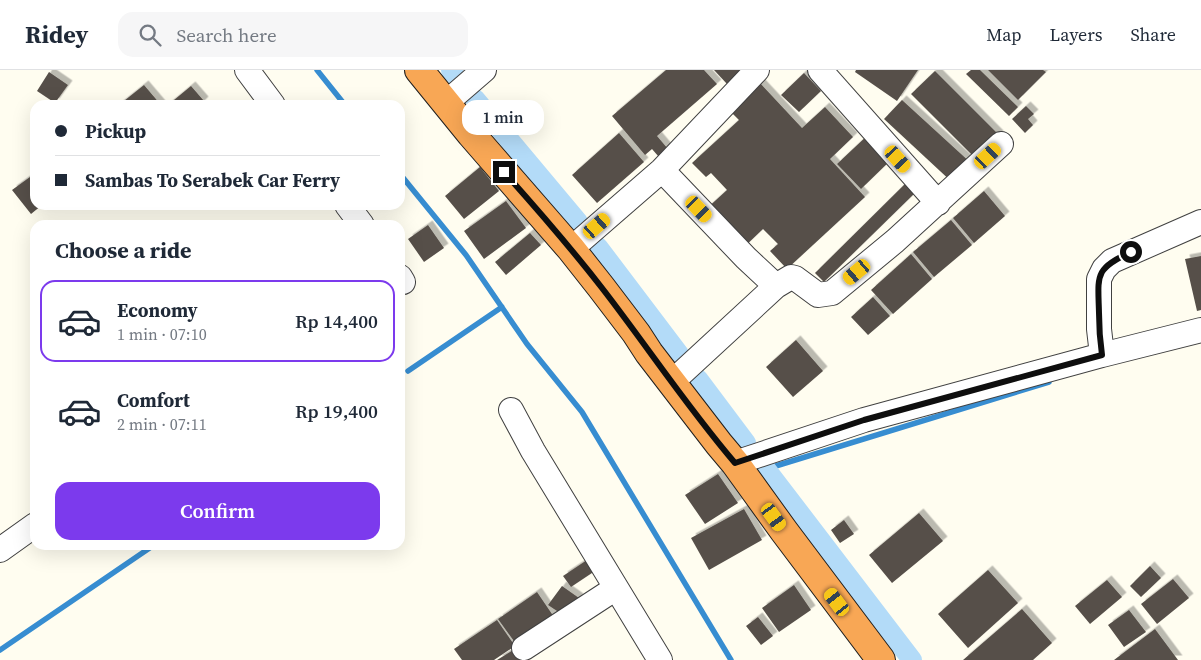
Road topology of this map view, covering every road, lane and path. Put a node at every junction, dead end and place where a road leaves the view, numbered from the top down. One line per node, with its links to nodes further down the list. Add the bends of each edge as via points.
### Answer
1 (247, 70): 6 (street)
2 (419, 70): 7 (highway)
3 (484, 70): 7 (street)
4 (757, 70): 9 (street)
5 (820, 70): 10 (street)
6 (269, 100)
7 (446, 102): 12 (highway)
8 (1001, 144): 10 (street)
9 (662, 170): 12 (street); 13 (street)
10 (938, 203): 13 (street, via 832,293 818,295 791,277)
11 (1201, 222): 15 (street, via 1112,261 1104,269 1098,292)
12 (571, 249): 16 (highway)
13 (776, 286): 16 (street)
14 (1201, 330): 15 (street)
15 (1102, 355): 18 (street, via 864,420)
16 (672, 382): 18 (highway)
17 (511, 410): 21 (street)
18 (735, 463): 24 (highway)
19 (30, 529): 20 (street)
20 (0, 550)
21 (616, 588): 22 (street); 23 (street)
22 (524, 648)
23 (660, 660)
24 (881, 660)

